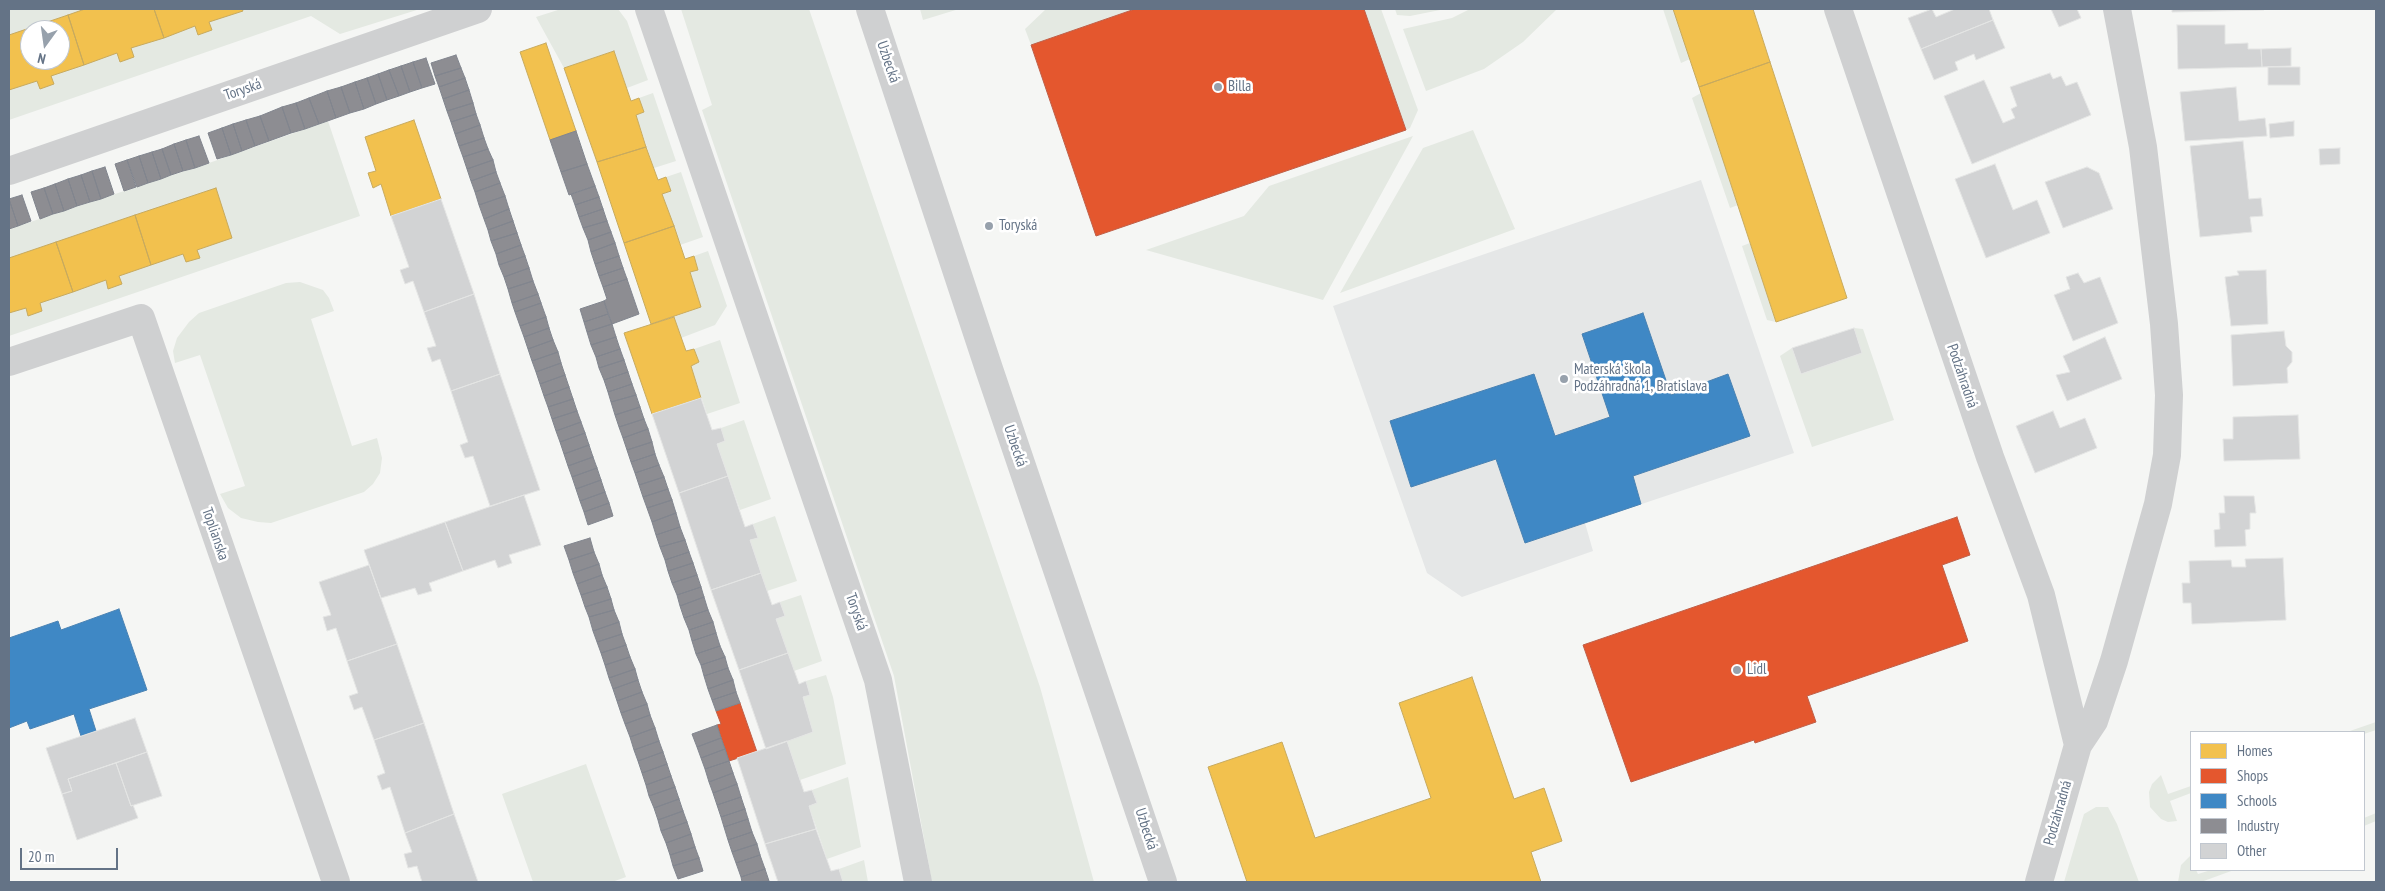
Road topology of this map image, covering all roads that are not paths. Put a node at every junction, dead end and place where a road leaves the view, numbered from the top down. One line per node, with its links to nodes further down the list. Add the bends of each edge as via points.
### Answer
1 (478, 9): 6 (street, Toryská)
2 (649, 9): 10 (street, Toryská, via 878,680)
3 (870, 9): 11 (street, Uzbecká)
4 (1838, 9): 8 (street, Podzáhradná, via 1990,457 2041,595)
5 (2117, 9): 8 (street, Podzáhradná, via 2143,147 2164,324 2169,395 2167,454 2158,504 2114,660 2094,721)
6 (9, 171)
7 (9, 362): 9 (street, Toplianska, via 141,318)
8 (2078, 745): 12 (street, Podzáhradná)
9 (336, 882)
10 (918, 882)
11 (1163, 882)
12 (2039, 882)

